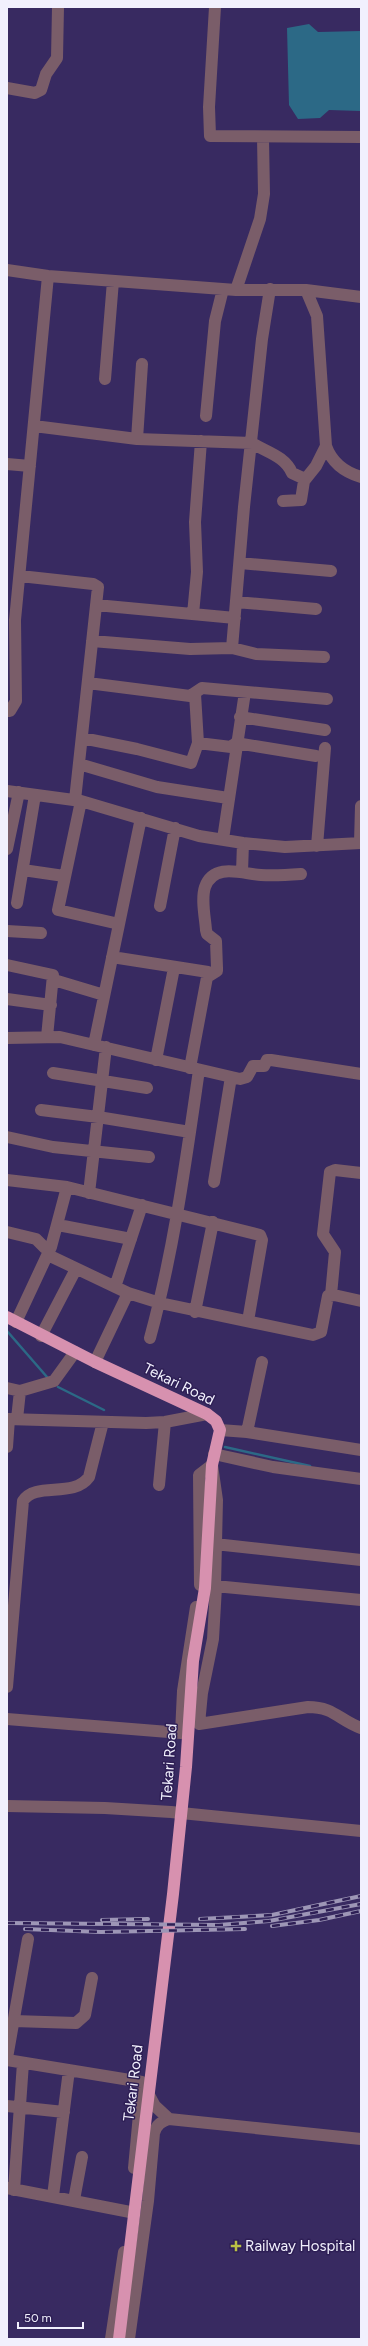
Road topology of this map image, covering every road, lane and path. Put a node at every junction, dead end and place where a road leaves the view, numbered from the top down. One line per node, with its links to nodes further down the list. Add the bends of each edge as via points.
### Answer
1 (58, 7): 3 (street, via 57,58 46,74 41,90 35,93)
2 (215, 7): 4 (street, via 208,134 212,137)
3 (7, 88)
4 (263, 138): 5 (street); 9 (street, via 264,194 260,219)
5 (361, 138)
6 (7, 270): 7 (street)
7 (48, 276): 8 (street); 16 (street)
8 (113, 281): 9 (street); 14 (street)
9 (230, 289): 10 (street); 15 (street, via 215,321)
10 (270, 289): 11 (street); 19 (street)
11 (306, 290): 12 (street); 20 (street, via 316,316)
12 (361, 297)
13 (142, 364): 17 (street)
14 (105, 379)
15 (206, 416)
16 (34, 426): 17 (street); 22 (street)
17 (137, 440): 18 (street)
18 (201, 441): 19 (street); 33 (street, via 195,522 197,572)
19 (252, 443): 24 (street, via 281,458 288,464 292,473); 26 (street)
20 (326, 446): 23 (street, via 337,465 350,474); 24 (street, via 316,466)
21 (7, 464): 22 (street)
22 (30, 466): 28 (street)
23 (361, 477)
24 (305, 479): 25 (street, via 301,500)
25 (283, 501)
26 (240, 563): 27 (street); 29 (street)
27 (331, 571)
28 (20, 576): 30 (street, via 95,585 98,589); 31 (street)
29 (236, 602): 32 (street); 34 (street)
30 (96, 605): 33 (street); 35 (street)
31 (12, 607): 42 (street, via 16,701)
32 (316, 609)
33 (193, 614): 34 (street)
34 (235, 618): 36 (street)
35 (92, 641): 36 (street, via 190,649); 38 (street)
36 (232, 648): 37 (street, via 256,654)
37 (324, 657)
38 (88, 683): 40 (street, via 190,696); 45 (street)
39 (244, 692): 40 (street, via 202,688); 41 (street); 43 (street)
40 (195, 694): 46 (street)
41 (327, 699)
42 (7, 712)
43 (240, 717): 44 (street); 47 (street)
44 (325, 730)
45 (82, 738): 46 (street, via 137,749 186,763 191,763); 48 (street)
46 (198, 743): 47 (street, via 231,747)
47 (236, 743): 51 (street); 59 (street, via 320,752)
48 (79, 764): 51 (street, via 157,787); 52 (street)
49 (13, 792): 50 (street); 60 (street)
50 (35, 794): 52 (street); 61 (street)
51 (228, 798): 56 (street)
52 (78, 800): 54 (street); 64 (street)
53 (361, 806): 58 (street)
54 (141, 818): 55 (street); 67 (street)
55 (175, 828): 56 (street, via 199,836); 66 (street)
56 (223, 839): 57 (street)
57 (243, 843): 59 (street, via 285,847); 62 (street)
58 (360, 843): 59 (street)
59 (317, 846)
60 (7, 848)
61 (22, 870): 64 (street); 65 (street)
62 (242, 872): 63 (street, via 262,875); 73 (street, via 233,870 219,873 211,878 205,888 206,932 215,940 217,970)
63 (301, 874)
64 (64, 876): 67 (street, via 59,911)
65 (17, 903)
66 (160, 906)
67 (119, 924): 70 (street)
68 (7, 931): 69 (street)
69 (41, 933)
70 (112, 957): 72 (street); 75 (street)
71 (7, 965): 74 (street, via 51,974)
72 (174, 968): 73 (street, via 206,971); 81 (street)
73 (209, 976): 82 (street)
74 (54, 980): 75 (street); 77 (street)
75 (104, 995): 80 (street)
76 (7, 999): 77 (street)
77 (51, 1005): 78 (street)
78 (47, 1037): 79 (street); 80 (street)
79 (7, 1038)
80 (100, 1046): 81 (street); 86 (street)
81 (156, 1060): 82 (street)
82 (195, 1069): 85 (street); 90 (street)
83 (53, 1073): 86 (street)
84 (361, 1074): 85 (street, via 271,1060 264,1066 253,1066 246,1077)
85 (231, 1077): 96 (street)
86 (102, 1082): 87 (street); 89 (street)
87 (147, 1088)
88 (41, 1110): 89 (street)
89 (98, 1117): 90 (street); 92 (street)
90 (190, 1132): 100 (street)
91 (7, 1137): 92 (street, via 53,1147 91,1152)
92 (94, 1150): 93 (street); 98 (street)
93 (149, 1157)
94 (361, 1173): 109 (street, via 335,1170 330,1172 323,1234 335,1252)
95 (7, 1180): 97 (street)
96 (214, 1182)
97 (67, 1187): 98 (street); 102 (street)
98 (89, 1193): 99 (street)
99 (142, 1205): 100 (street); 104 (street)
100 (178, 1214): 101 (street); 111 (street)
101 (213, 1222): 112 (street); 114 (street, via 262,1236)
102 (58, 1225): 104 (street); 105 (street)
103 (7, 1232): 105 (street, via 36,1239)
104 (131, 1239): 107 (street)
105 (49, 1251): 106 (street); 113 (street)
106 (76, 1269): 107 (street); 115 (street)
107 (115, 1287): 108 (street)
108 (128, 1293): 111 (street); 118 (street)
109 (331, 1295): 110 (street); 114 (street, via 327,1297 322,1329 316,1335)
110 (361, 1301)
111 (160, 1304): 112 (street); 116 (street)
112 (195, 1312): 114 (street)
113 (11, 1320): 115 (highway, Tekari Road)
114 (248, 1321)
115 (41, 1336): 117 (highway, Tekari Road)
116 (150, 1338)
117 (75, 1352): 118 (highway, Tekari Road); 121 (street, via 54,1381)
118 (95, 1362): 122 (highway, Tekari Road)
119 (262, 1362): 127 (street)
120 (7, 1388): 121 (street)
121 (20, 1391): 123 (street)
122 (206, 1414): 125 (highway, Tekari Road, via 216,1421); 126 (street)
123 (11, 1419): 124 (street); 128 (street)
124 (111, 1422): 126 (street); 137 (street, via 89,1478 84,1484 75,1488 32,1493 23,1501)
125 (220, 1430): 127 (street); 130 (highway, Tekari Road)
126 (164, 1432): 132 (street)
127 (247, 1432): 129 (street)
128 (7, 1447)
129 (361, 1450)
130 (213, 1460): 131 (street); 133 (street, via 216,1487); 138 (street, via 199,1476 200,1588 183,1691 181,1733); 160 (highway, Tekari Road, via 203,1607 193,1661 174,1887)
131 (361, 1478)
132 (159, 1485)
133 (216, 1544): 134 (street); 135 (street)
134 (361, 1560)
135 (216, 1587): 136 (street); 139 (street, via 213,1638 199,1724 321,1707)
136 (361, 1600)
137 (7, 1687)
138 (7, 1719)
139 (361, 1728)
140 (7, 1806): 141 (street, via 171,1812)
141 (361, 1831)
142 (28, 1939): 144 (street)
143 (92, 1978): 144 (street, via 86,2011 81,2020 69,2023)
144 (14, 2021): 145 (street)
145 (7, 2059): 146 (street)
146 (23, 2062): 147 (street); 150 (street)
147 (69, 2070): 148 (street); 151 (street)
148 (142, 2082): 152 (street, via 155,2106); 158 (street)
149 (7, 2106): 150 (street)
150 (20, 2108): 151 (street); 155 (street)
151 (64, 2112): 156 (street)
152 (169, 2119): 153 (street); 161 (street, via 161,2122 154,2133 148,2201)
153 (361, 2139)
154 (82, 2157): 157 (street)
155 (10, 2189): 156 (street)
156 (53, 2196): 157 (street)
157 (74, 2200): 158 (street)
158 (130, 2212): 159 (street)
159 (111, 2339)
160 (119, 2339)
161 (128, 2339)

